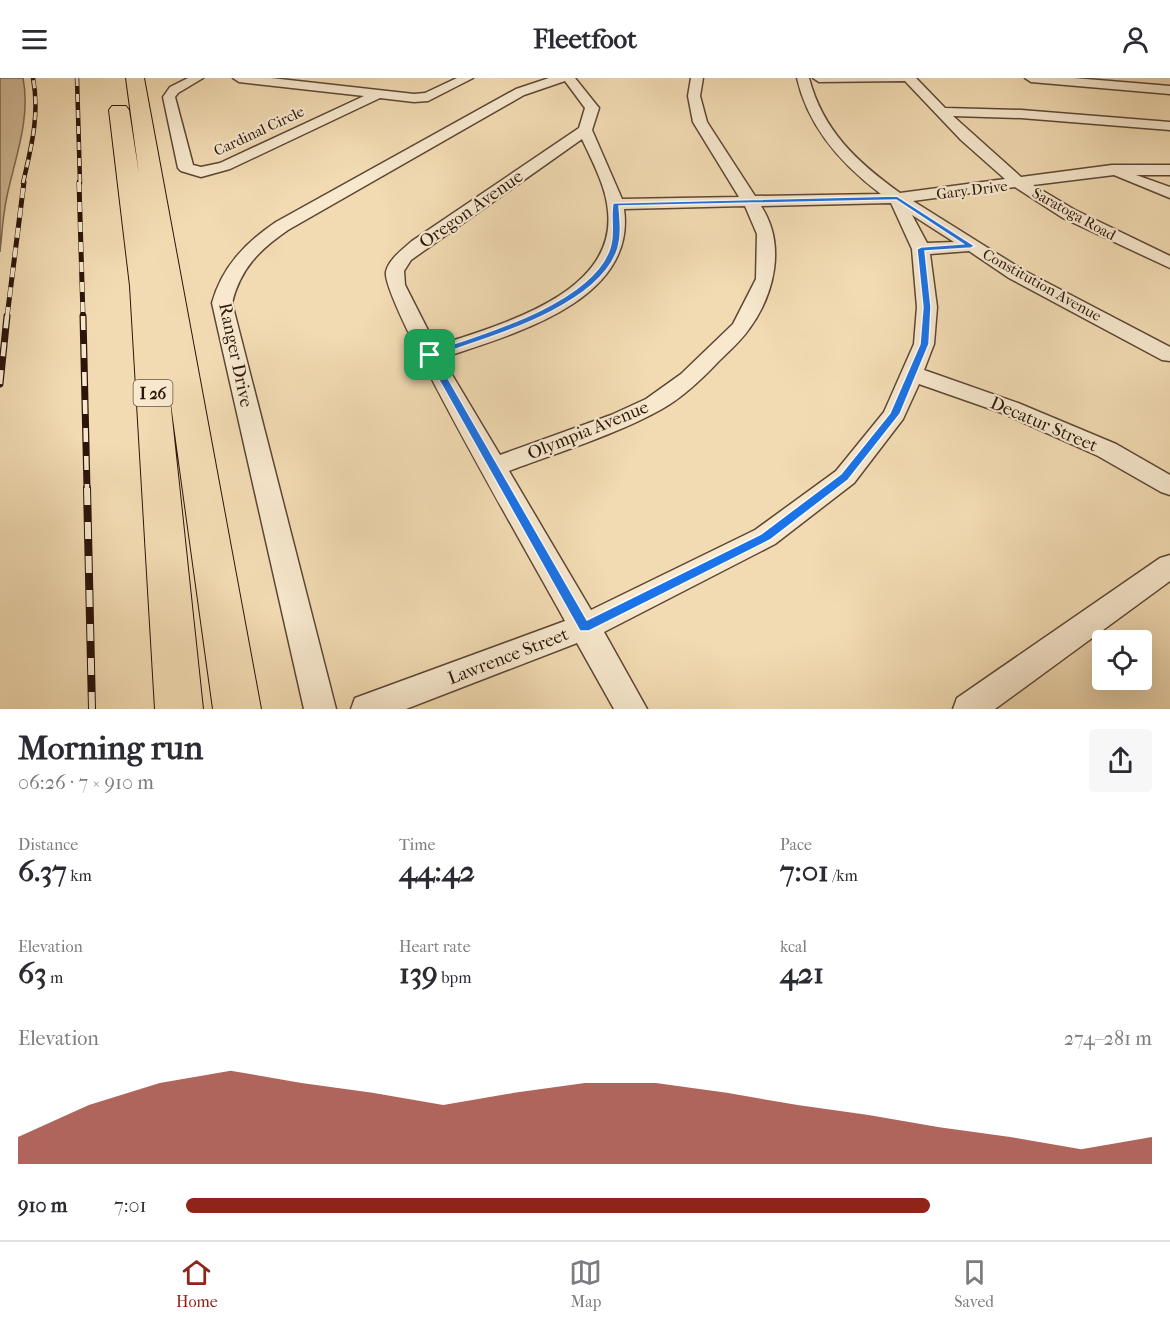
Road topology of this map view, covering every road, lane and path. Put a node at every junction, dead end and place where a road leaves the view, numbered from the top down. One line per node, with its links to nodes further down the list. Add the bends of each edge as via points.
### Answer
1 (116, 78): 39 (highway, I 26, via 144,286)
2 (135, 78): 21 (highway, I 26)
3 (147, 78): 21 (highway)
4 (197, 78): 17 (street, Cardinal Circle, via 174,90 170,97 186,168 201,172 225,166)
5 (239, 78): 17 (street)
6 (467, 78): 17 (street, via 428,97)
7 (561, 78): 41 (street, Ranger Drive, via 520,92 282,226 239,262 225,289 222,303)
8 (569, 78): 20 (street, via 592,108)
9 (697, 78): 27 (street, Olympia Avenue, via 696,114)
10 (803, 78): 26 (street, Constitution Avenue, via 809,102 839,148 864,174)
11 (819, 78): 12 (street)
12 (904, 78)
13 (909, 78): 18 (street, Saratoga Road)
14 (1031, 78): 15 (street)
15 (1096, 81): 16 (street)
16 (1170, 90)
17 (376, 95)
18 (945, 112): 19 (street); 24 (street, Saratoga Road, via 966,137)
19 (1170, 126)
20 (585, 130): 28 (street); 32 (street, Oregon Avenue, via 404,257 395,271 396,285)
21 (144, 131): 40 (highway, I 26)
22 (1112, 170): 23 (street, Gary Drive); 24 (street, Gary Drive); 25 (street)
23 (1170, 170)
24 (1020, 184): 26 (street, Gary Drive); 31 (street, Saratoga Road, via 1070,214)
25 (1170, 193)
26 (897, 198): 27 (street, Gary Drive); 29 (street, Constitution Avenue); 30 (street, Lawrence Street)
27 (750, 201): 28 (street, Gary Drive); 35 (street, Olympia Avenue, via 766,234 765,279 741,327 689,379 654,404)
28 (616, 204): 32 (street, via 614,249 588,284 521,323)
29 (971, 246): 30 (street); 33 (street, Constitution Avenue)
30 (921, 249): 34 (street, Lawrence Street, via 927,307 924,344)
31 (1170, 263)
32 (430, 355): 35 (street, Oregon Avenue)
33 (1170, 355)
34 (913, 374): 36 (street, Decatur Street, via 1010,408 1096,445); 38 (street, Lawrence Street, via 895,414 844,477 765,537)
35 (494, 467): 38 (street, Oregon Avenue)
36 (1170, 486)
37 (1170, 567): 44 (street)
38 (585, 627): 42 (street, Lawrence Street); 43 (street, Oregon Avenue)
39 (179, 709)
40 (237, 709)
41 (320, 709)
42 (367, 709)
43 (631, 709)
44 (969, 709)

